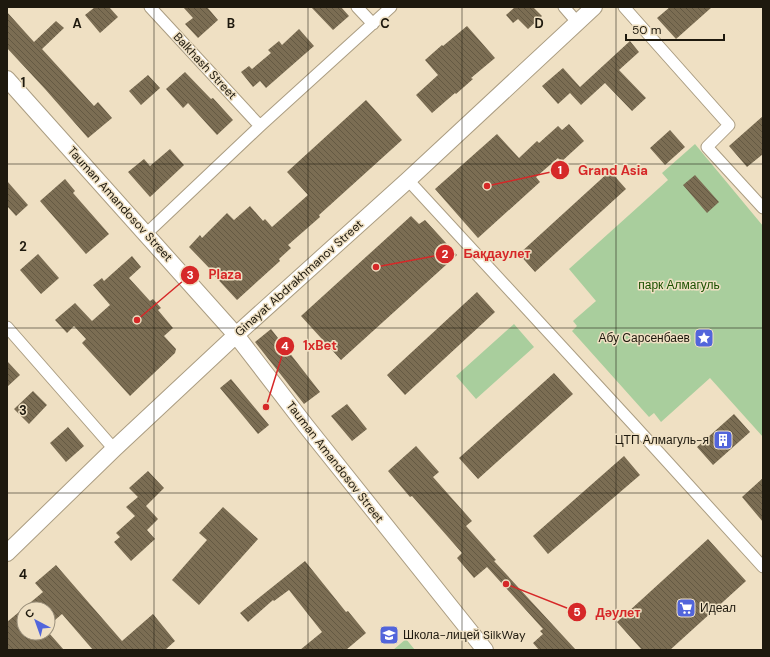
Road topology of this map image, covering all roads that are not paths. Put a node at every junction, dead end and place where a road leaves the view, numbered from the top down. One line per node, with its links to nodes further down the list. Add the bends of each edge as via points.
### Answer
1 (150, 7): 10 (street, Balkhash Street)
2 (357, 7): 8 (street)
3 (391, 7): 8 (street)
4 (564, 7): 7 (street)
5 (594, 7): 7 (street, Ginayat Abdrakhmanov Street)
6 (624, 7): 12 (street, via 729,125 707,147)
7 (578, 22): 11 (street, Ginayat Abdrakhmanov Street)
8 (373, 24): 10 (street)
9 (7, 79): 13 (street, Tauman Amandosov Street)
10 (260, 126): 13 (street)
11 (408, 180): 15 (street, Ginayat Abdrakhmanov Street); 18 (street)
12 (763, 208)
13 (147, 233): 15 (street, Tauman Amandosov Street)
14 (7, 327): 16 (street)
15 (236, 335): 16 (street, Ginayat Abdrakhmanov Street); 19 (street, Tauman Amandosov Street)
16 (114, 449): 17 (street, Ginayat Abdrakhmanov Street)
17 (7, 553)
18 (763, 567)
19 (485, 650)

